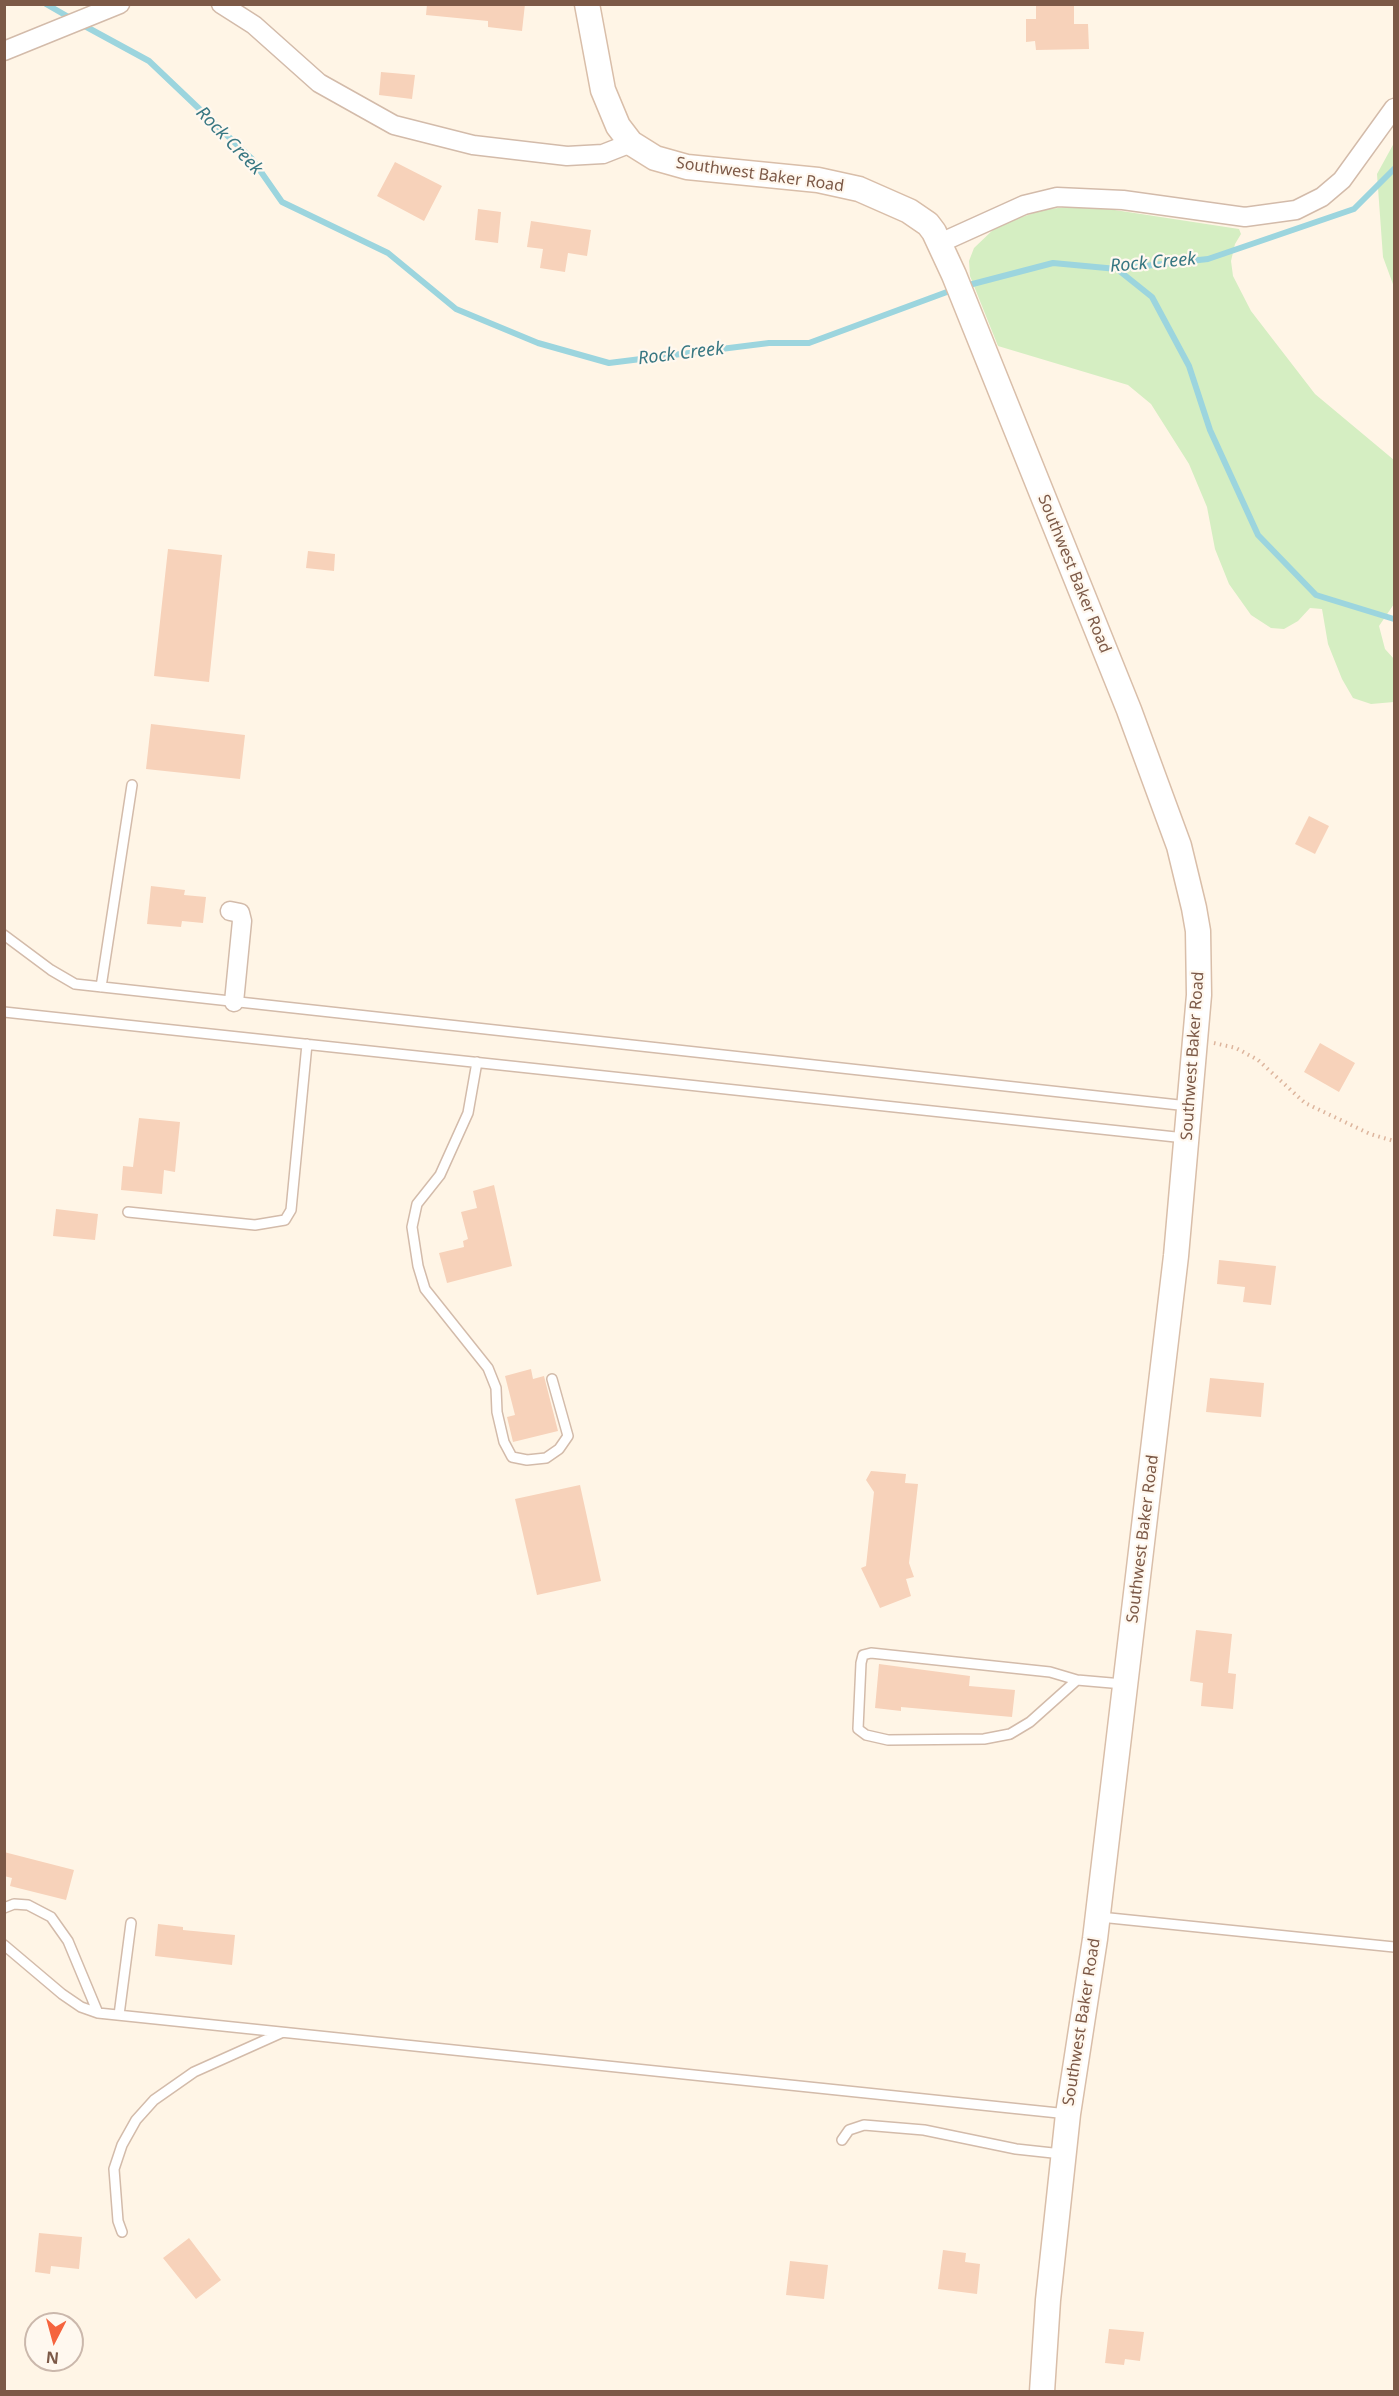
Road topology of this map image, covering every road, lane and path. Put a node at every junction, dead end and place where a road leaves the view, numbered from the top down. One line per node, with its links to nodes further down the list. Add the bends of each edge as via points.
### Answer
1 (120, 4): 4 (street)
2 (221, 4): 6 (street, via 254,25 319,83 394,125 473,145 567,156 603,154)
3 (587, 4): 6 (main road, Southwest Baker Road, via 603,90 618,126)
4 (4, 51)
5 (1395, 108): 7 (street, via 1342,180 1322,197 1296,210 1245,217 1123,200 1057,197 1024,205)
6 (631, 143): 7 (main road, Southwest Baker Road, via 655,158 687,167 818,180 859,189 919,217)
7 (940, 243): 14 (main road, Southwest Baker Road, via 1129,710 1179,846 1198,931)
8 (132, 785): 11 (lane)
9 (230, 911): 12 (street, via 240,914 242,921)
10 (4, 934): 11 (lane, via 75,984)
11 (101, 987): 12 (lane)
12 (234, 1002): 17 (lane)
13 (4, 1012): 15 (lane)
14 (1197, 1040): 17 (main road, Southwest Baker Road); 19 (path, via 1236,1048 1258,1060 1305,1103 1370,1134)
15 (307, 1044): 16 (lane); 20 (lane, via 291,1210 285,1220 255,1225)
16 (477, 1062): 18 (lane); 21 (lane, via 468,1113 440,1175 417,1204 412,1227 418,1266 425,1289 488,1368 496,1388 504,1442 512,1456 527,1460 546,1458 568,1436)
17 (1191, 1106): 18 (main road, Southwest Baker Road)
18 (1188, 1139): 23 (main road, Southwest Baker Road)
19 (1395, 1141)
20 (128, 1212)
21 (552, 1379)
22 (1077, 1680): 22 (lane, via 1050,1672 871,1653 863,1655 861,1663 858,1729 888,1740 984,1739 1010,1734 1030,1722); 23 (lane)
23 (1126, 1684): 25 (main road, Southwest Baker Road)
24 (4, 1908): 29 (lane, via 28,1905 51,1917 68,1941)
25 (1097, 1917): 28 (lane); 32 (main road, Southwest Baker Road)
26 (131, 1923): 30 (lane)
27 (4, 1945): 29 (lane, via 62,1994)
28 (1395, 1947)
29 (98, 2013): 30 (lane)
30 (118, 2015): 31 (lane)
31 (283, 2032): 32 (lane); 35 (lane, via 194,2072 154,2100 136,2120 114,2169)
32 (1068, 2114): 34 (main road, Southwest Baker Road)
33 (842, 2140): 34 (lane, via 849,2130 864,2125 924,2130)
34 (1065, 2155): 36 (main road, Southwest Baker Road)
35 (122, 2232)
36 (1042, 2391)

